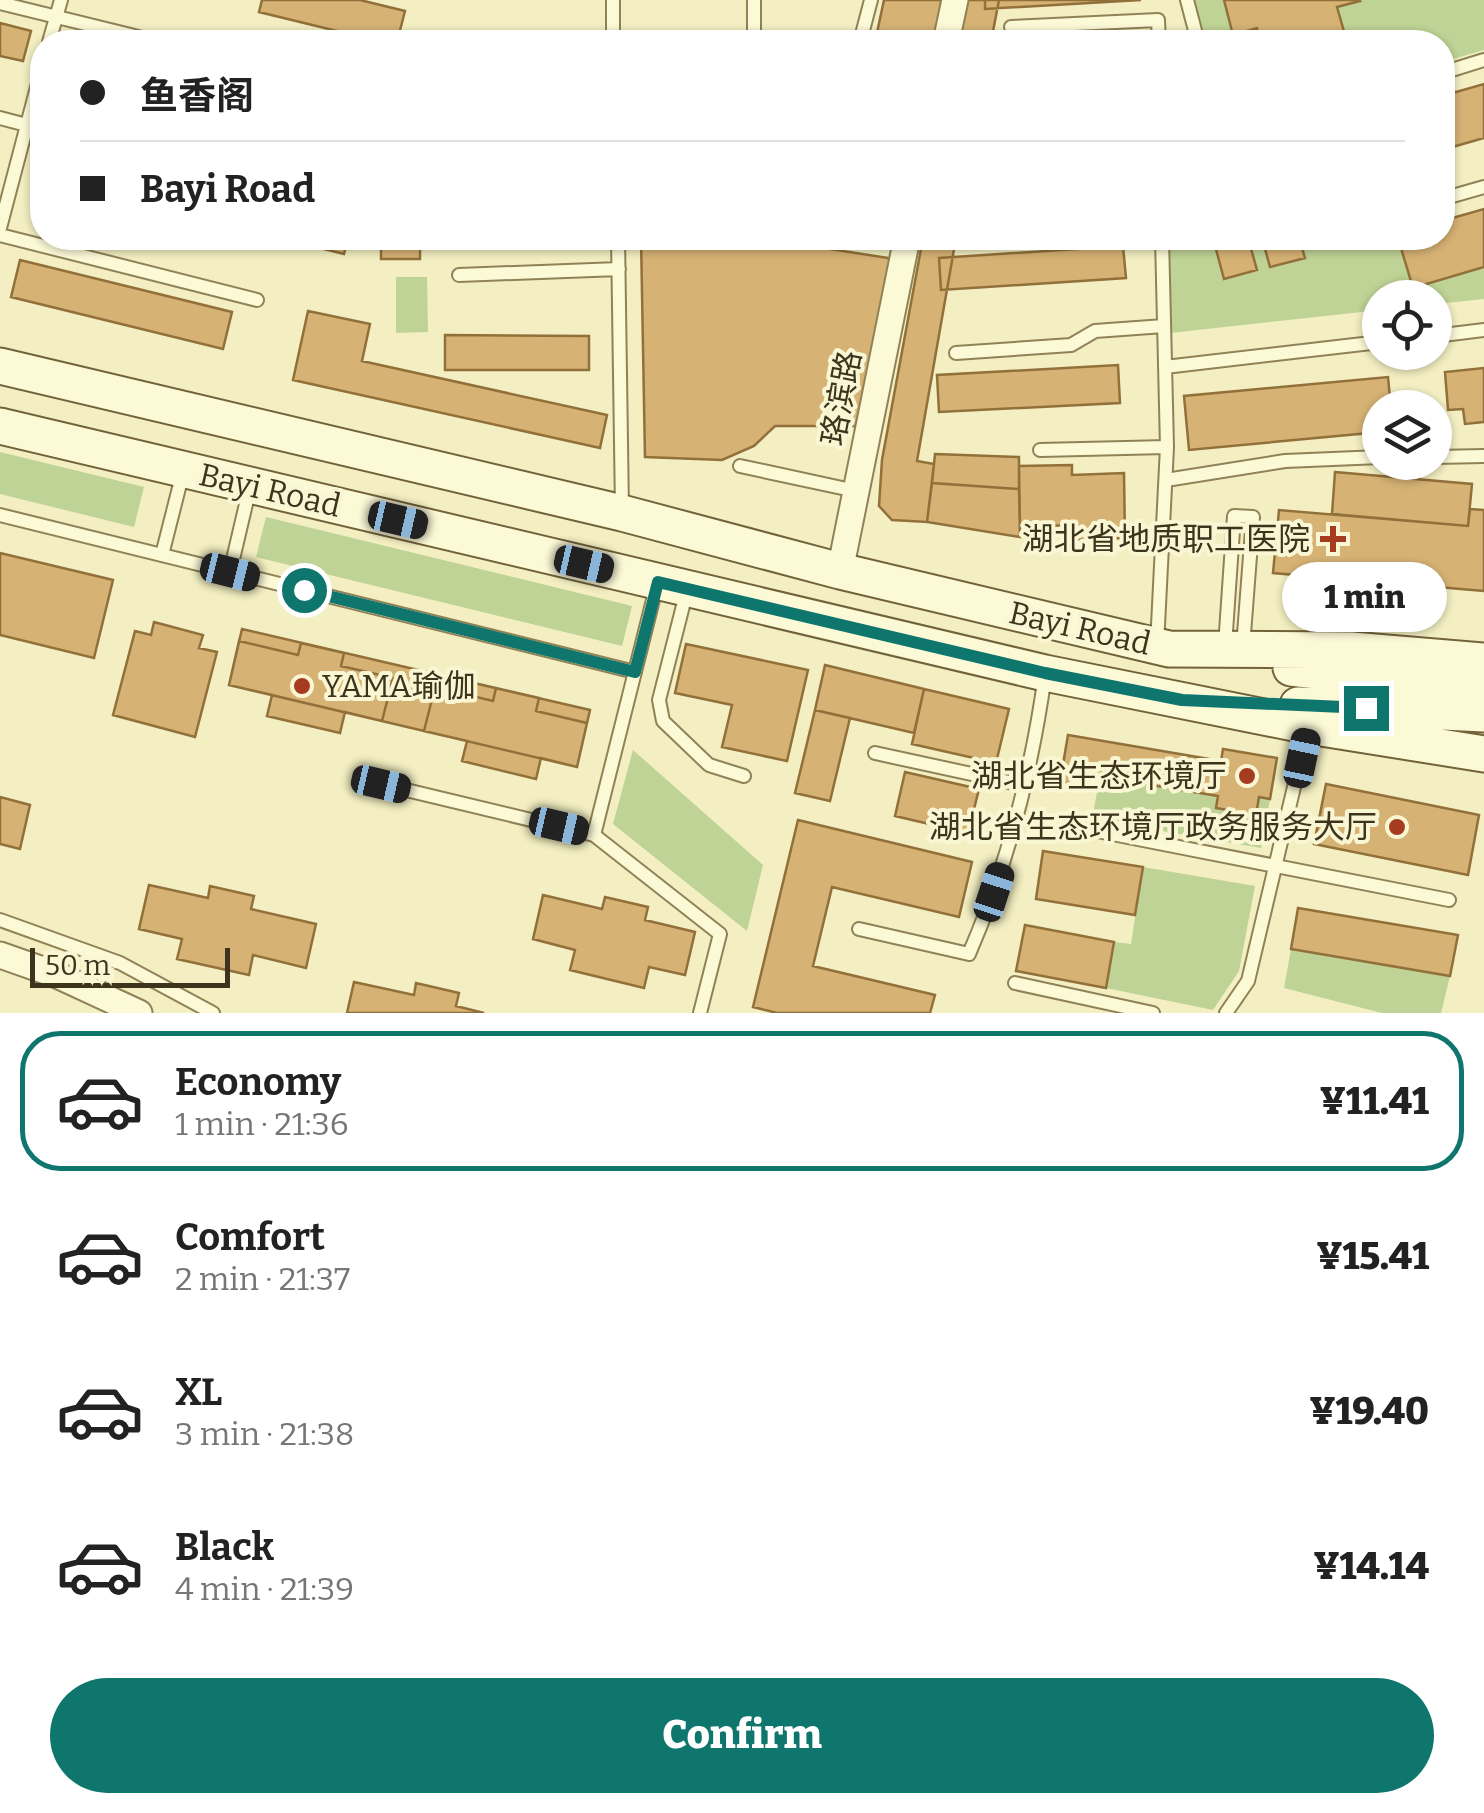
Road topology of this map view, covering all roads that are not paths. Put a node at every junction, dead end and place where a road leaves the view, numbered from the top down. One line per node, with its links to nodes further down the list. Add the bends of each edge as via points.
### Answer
1 (61, 0): 8 (lane)
2 (613, 0): 12 (lane)
3 (754, 0): 13 (lane)
4 (870, 0): 14 (lane)
5 (955, 0): 15 (street)
6 (1187, 0): 17 (lane)
7 (0, 3): 8 (lane)
8 (56, 17): 10 (lane); 11 (lane)
9 (1011, 27): 16 (lane, via 1158,20)
10 (52, 30)
11 (110, 30)
12 (614, 30)
13 (754, 30)
14 (863, 30)
15 (949, 30)
16 (1158, 30)
17 (1195, 30)
18 (1484, 60): 19 (lane)
19 (1455, 68)
20 (30, 114): 22 (lane)
21 (0, 118): 22 (lane)
22 (27, 125): 23 (lane); 26 (lane)
23 (30, 126)
24 (1484, 187): 25 (lane)
25 (1455, 195)
26 (0, 232): 27 (lane)
27 (30, 240)
28 (68, 250): 34 (lane)
29 (618, 250): 32 (lane)
30 (905, 250): 52 (street, 珞滨路)
31 (1162, 250): 35 (lane)
32 (619, 269): 33 (lane); 53 (lane)
33 (458, 275)
34 (257, 300)
35 (1164, 326): 39 (lane, via 1095,331 1071,345); 41 (lane)
36 (1484, 330): 37 (lane)
37 (1452, 334)
38 (1362, 344): 41 (lane)
39 (956, 353)
40 (0, 366): 53 (main road, Bayi Road)
41 (1165, 367): 43 (lane)
42 (0, 426): 49 (main road, Bayi Road)
43 (1167, 447): 44 (lane); 50 (lane)
44 (1040, 450)
45 (1484, 456): 46 (lane)
46 (1452, 457)
47 (1362, 458): 50 (lane, via 1286,460)
48 (740, 466): 52 (lane)
49 (183, 470): 51 (main road, Bayi Road); 55 (lane)
50 (1166, 480): 59 (lane)
51 (250, 485): 57 (lane); 58 (main road, Bayi Road)
52 (856, 490): 56 (street, 珞滨路)
53 (622, 514): 56 (main road, Bayi Road)
54 (0, 515): 55 (lane)
55 (162, 555): 57 (lane)
56 (840, 571): 59 (main road, Bayi Road)
57 (230, 572): 61 (lane)
58 (672, 585): 61 (lane); 62 (main road, Bayi Road); 68 (lane, via 659,712 709,765)
59 (1163, 648): 60 (main road, Bayi Road); 63 (main road, Bayi Road)
60 (1234, 650): 60 (lane, via 1253,517 1234,516); 63 (main road, Bayi Road, via 1351,650)
61 (635, 672): 72 (lane)
62 (1045, 673): 64 (main road, Bayi Road); 70 (lane)
63 (1481, 693): 64 (main road, Bayi Road)
64 (1182, 700): 65 (main road, Bayi Road)
65 (1309, 726): 67 (main road, Bayi Road); 73 (lane)
66 (875, 753): 70 (lane)
67 (1484, 754)
68 (744, 776)
69 (381, 784): 72 (lane)
70 (1022, 785): 76 (lane, via 1001,870 969,954)
71 (1082, 828): 73 (lane)
72 (594, 835): 81 (lane, via 720,934)
73 (1276, 866): 74 (lane); 83 (lane, via 1248,980)
74 (1449, 900)
75 (0, 920): 80 (lane, via 120,963)
76 (859, 929)
77 (0, 955): 79 (street)
78 (1015, 983): 82 (lane)
79 (140, 1013)
80 (213, 1013)
81 (700, 1013)
82 (1153, 1013)
83 (1226, 1013)

